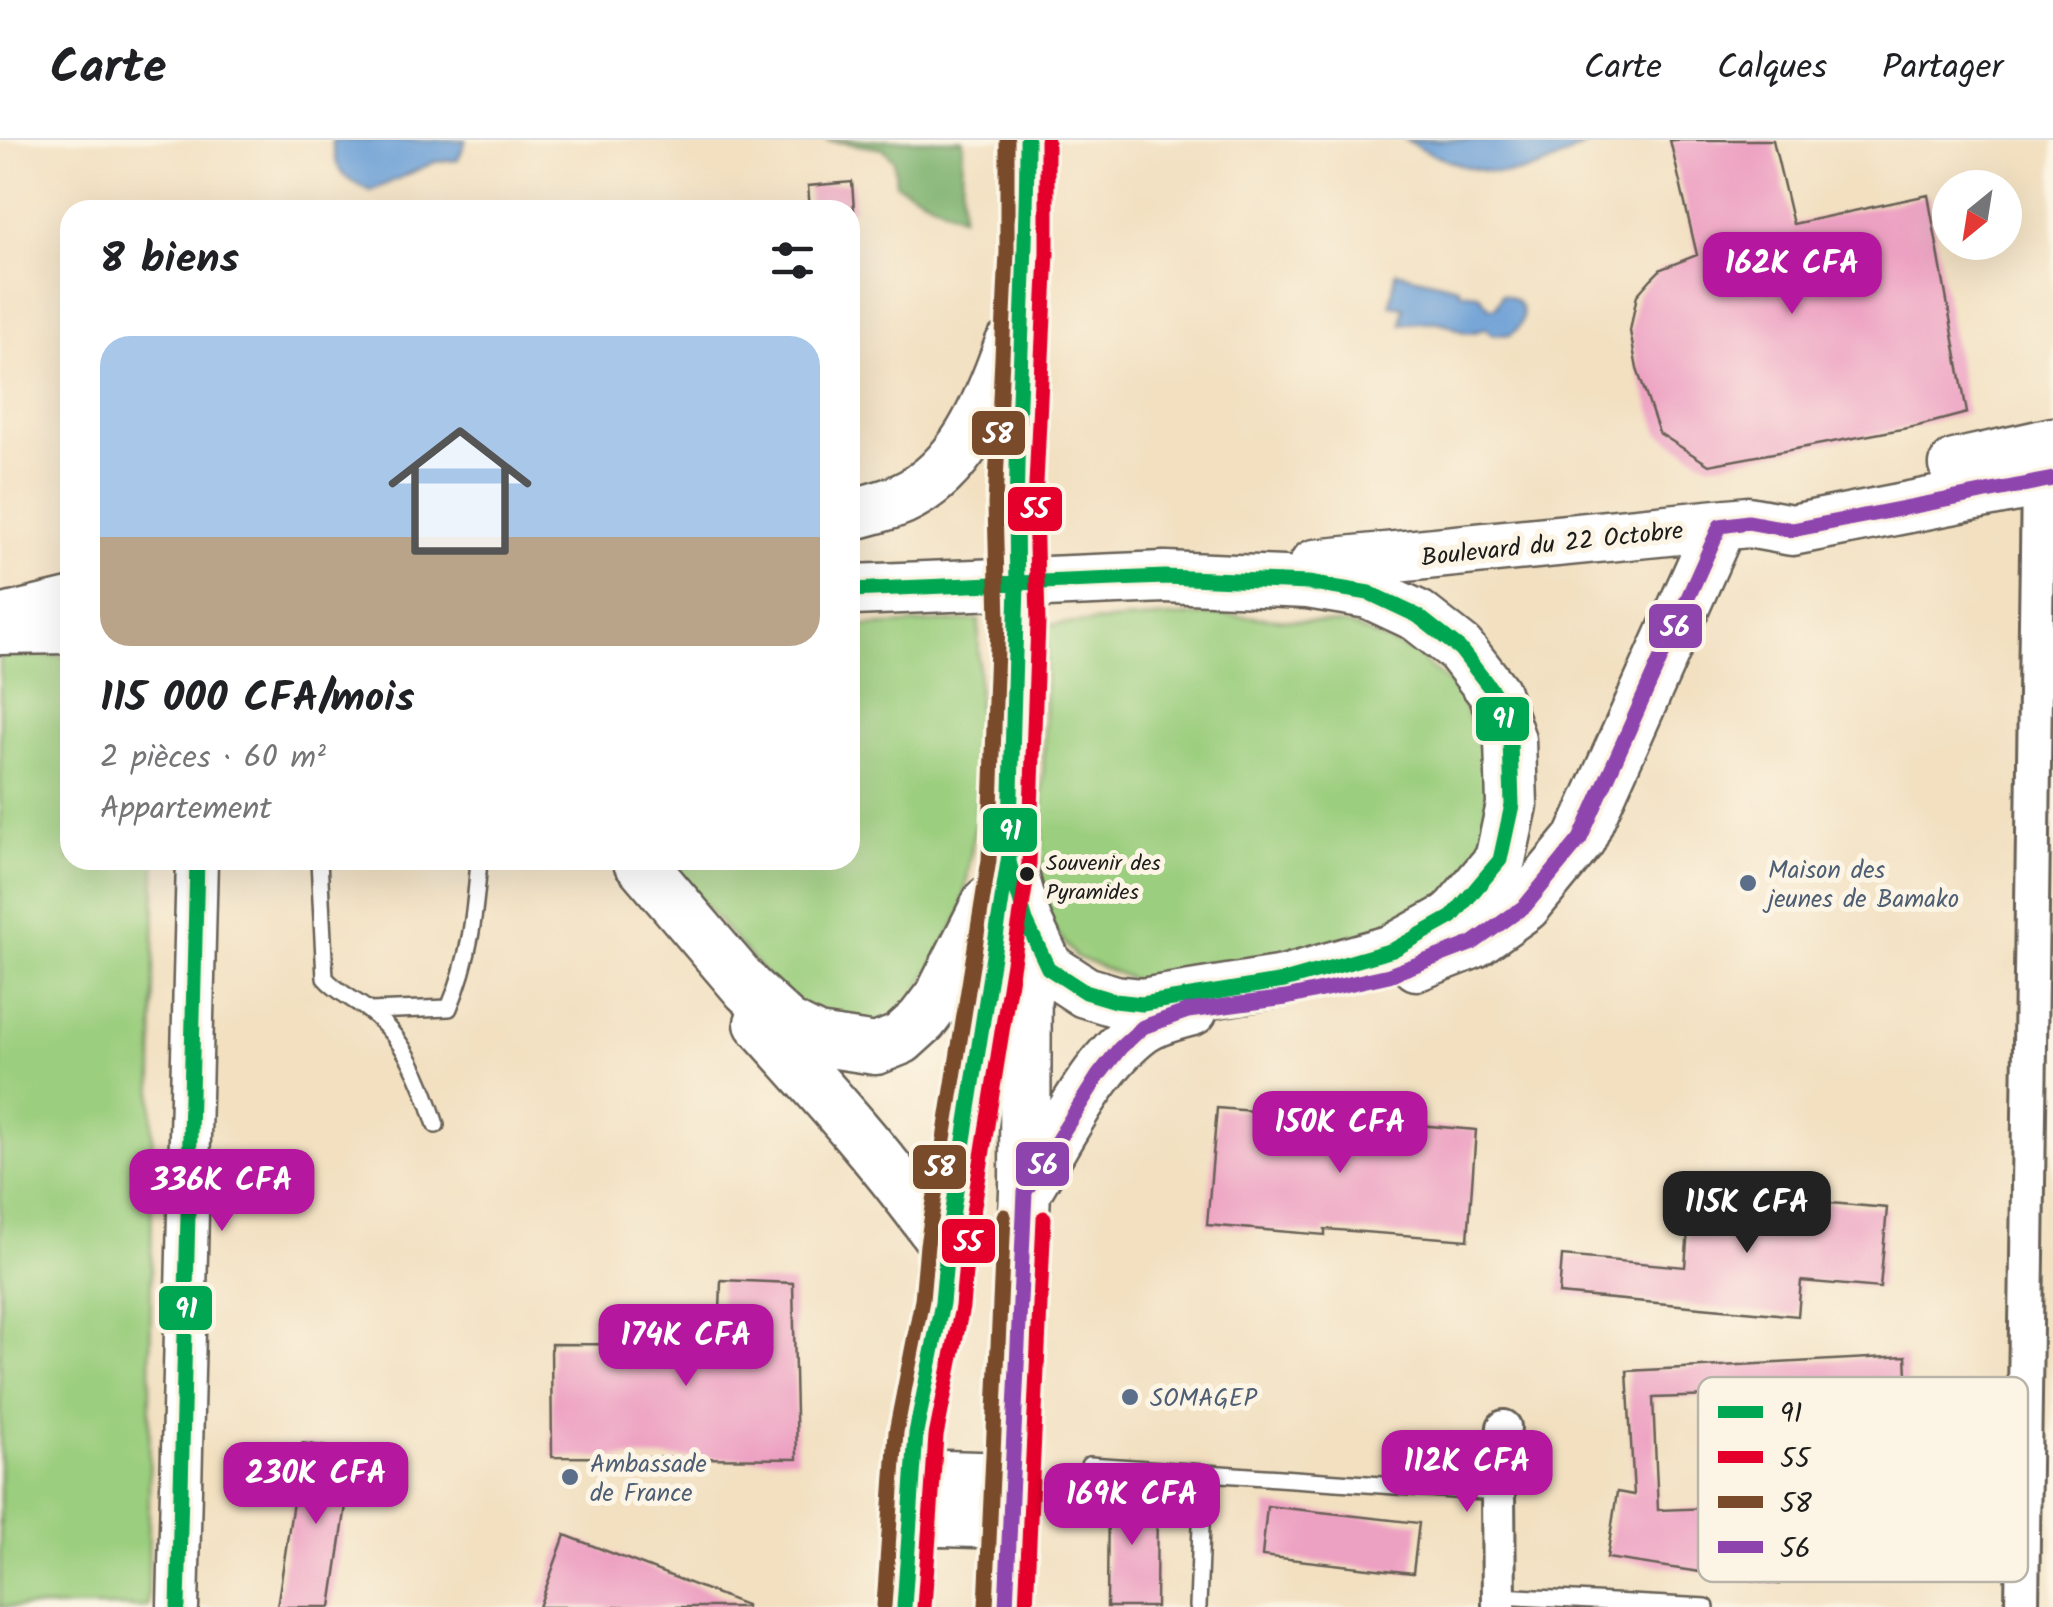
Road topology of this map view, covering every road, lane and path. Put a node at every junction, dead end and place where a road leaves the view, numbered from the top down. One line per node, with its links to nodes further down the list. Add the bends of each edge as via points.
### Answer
1 (1027, 140): 2 (main road)
2 (1024, 272): 4 (main road, via 1010,347 972,435 938,476 903,499); 12 (main road)
3 (2048, 469): 5 (main road, Boulevard du 22 Octobre, via 1787,502); 23 (street)
4 (860, 513)
5 (1734, 524): 6 (main road, Boulevard du 22 Octobre); 21 (main road, via 1580,839 1525,906 1473,943 1389,975 1188,1010 1143,1027 1098,1076)
6 (1165, 577): 7 (main road, bridge); 18 (main road, via 1308,583 1368,593 1418,616 1460,648 1494,693 1510,740 1512,805 1500,860 1452,917 1393,950 1284,981 1142,1004 1085,992 1048,968)
7 (860, 590)
8 (60, 607): 9 (main road)
9 (0, 622)
10 (0, 634): 11 (street)
11 (60, 634)
12 (1009, 862): 17 (main road, via 941,994 901,1039 876,1049 816,1040 786,1024); 18 (main road); 22 (main road)
13 (197, 870): 31 (street)
14 (320, 870): 19 (lane, via 325,978)
15 (477, 870): 19 (lane, via 473,930 449,1008)
16 (621, 870): 22 (main road, via 824,1094)
17 (647, 870)
18 (1026, 921): 21 (main road)
19 (370, 1011): 20 (lane, via 406,1050)
20 (436, 1125)
21 (1025, 1192): 28 (main road)
22 (947, 1248): 27 (main road)
23 (2027, 1377)
24 (1504, 1426): 26 (street)
25 (1203, 1473): 26 (lane); 28 (lane, via 1089,1465 1089,1496); 34 (lane)
26 (1498, 1493): 30 (street)
27 (911, 1497): 28 (main road); 32 (main road)
28 (1009, 1501): 33 (main road)
29 (2023, 1582): 36 (street)
30 (1499, 1602): 35 (lane)
31 (178, 1607)
32 (904, 1607)
33 (1006, 1607)
34 (1198, 1607)
35 (1706, 1607)
36 (2022, 1607)

